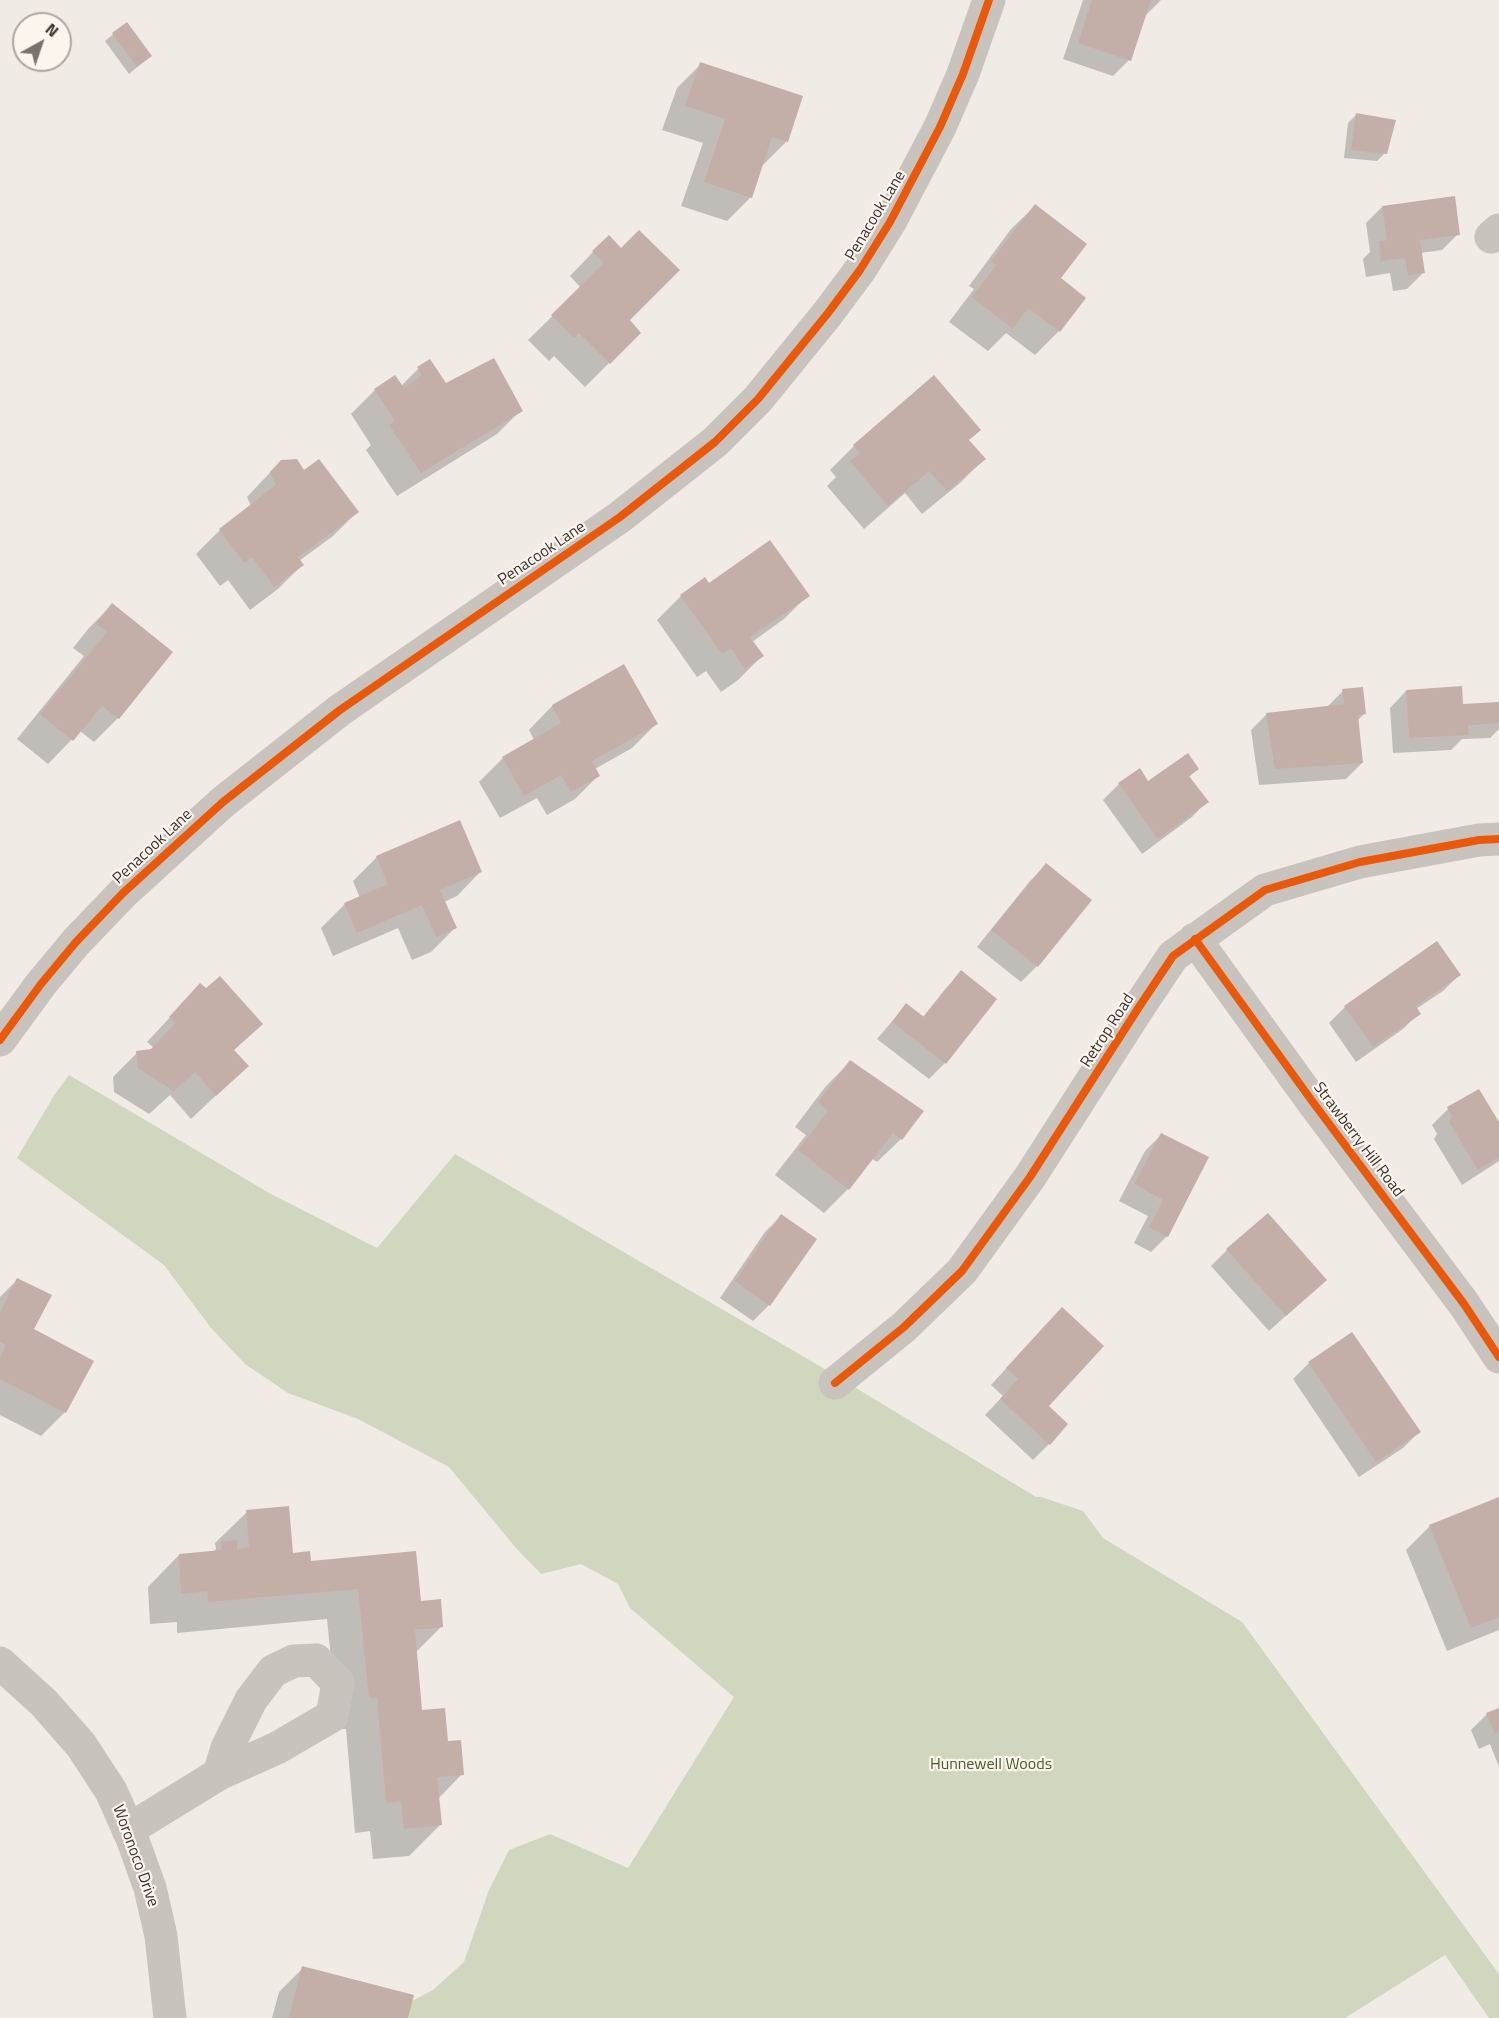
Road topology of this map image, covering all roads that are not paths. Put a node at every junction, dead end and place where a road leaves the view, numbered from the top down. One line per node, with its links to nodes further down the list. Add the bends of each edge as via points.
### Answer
1 (989, 0): 4 (street, Penacook Lane, via 940,127 890,222 828,313 758,399 715,442 620,517 340,710 223,802 123,893 76,942)
2 (1499, 839): 3 (street, Retrop Road, via 1360,862 1265,890)
3 (1196, 939): 5 (street, Strawberry Hill Road); 6 (street, Retrop Road, via 1173,956 1030,1178 962,1271 904,1327)
4 (0, 1040)
5 (1499, 1357)
6 (835, 1383)
7 (0, 1663): 9 (street, Woronoco Drive, via 44,1703 81,1745 111,1791)
8 (219, 1774): 9 (street)
9 (128, 1830): 10 (street, Woronoco Drive, via 150,1888)
10 (170, 2018)

